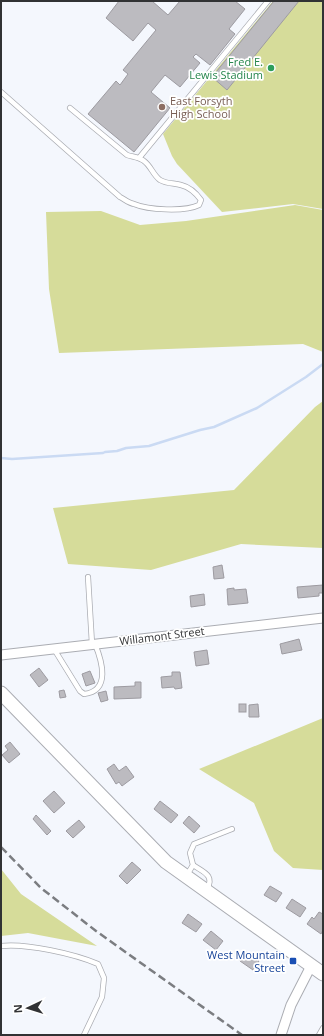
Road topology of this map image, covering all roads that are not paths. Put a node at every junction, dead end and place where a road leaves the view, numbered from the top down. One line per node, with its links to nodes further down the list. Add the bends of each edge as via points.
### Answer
1 (268, 1): 4 (lane)
2 (1, 92): 4 (lane, via 120,197 133,204 161,210 199,206 201,200 196,193 182,185 160,180 145,161)
3 (70, 108): 4 (lane, via 127,154)
4 (139, 158)
5 (88, 577): 7 (lane)
6 (323, 618): 7 (street, Willamont Street)
7 (94, 644): 8 (street, Willamont Street); 8 (lane, via 101,660 103,678 97,688 84,694)
8 (54, 649): 9 (street, Willamont Street)
9 (1, 655)
10 (1, 693): 12 (main road, via 166,862)
11 (232, 829): 12 (lane, via 194,844 190,853)
12 (190, 871): 14 (main road, via 206,890)
13 (1, 946): 17 (lane, via 30,947 98,964 104,978 102,997)
14 (311, 966): 15 (main road); 18 (street, via 291,1005)
15 (323, 974)
16 (323, 1028): 19 (lane)
17 (84, 1035)
18 (281, 1035)
19 (319, 1035)

